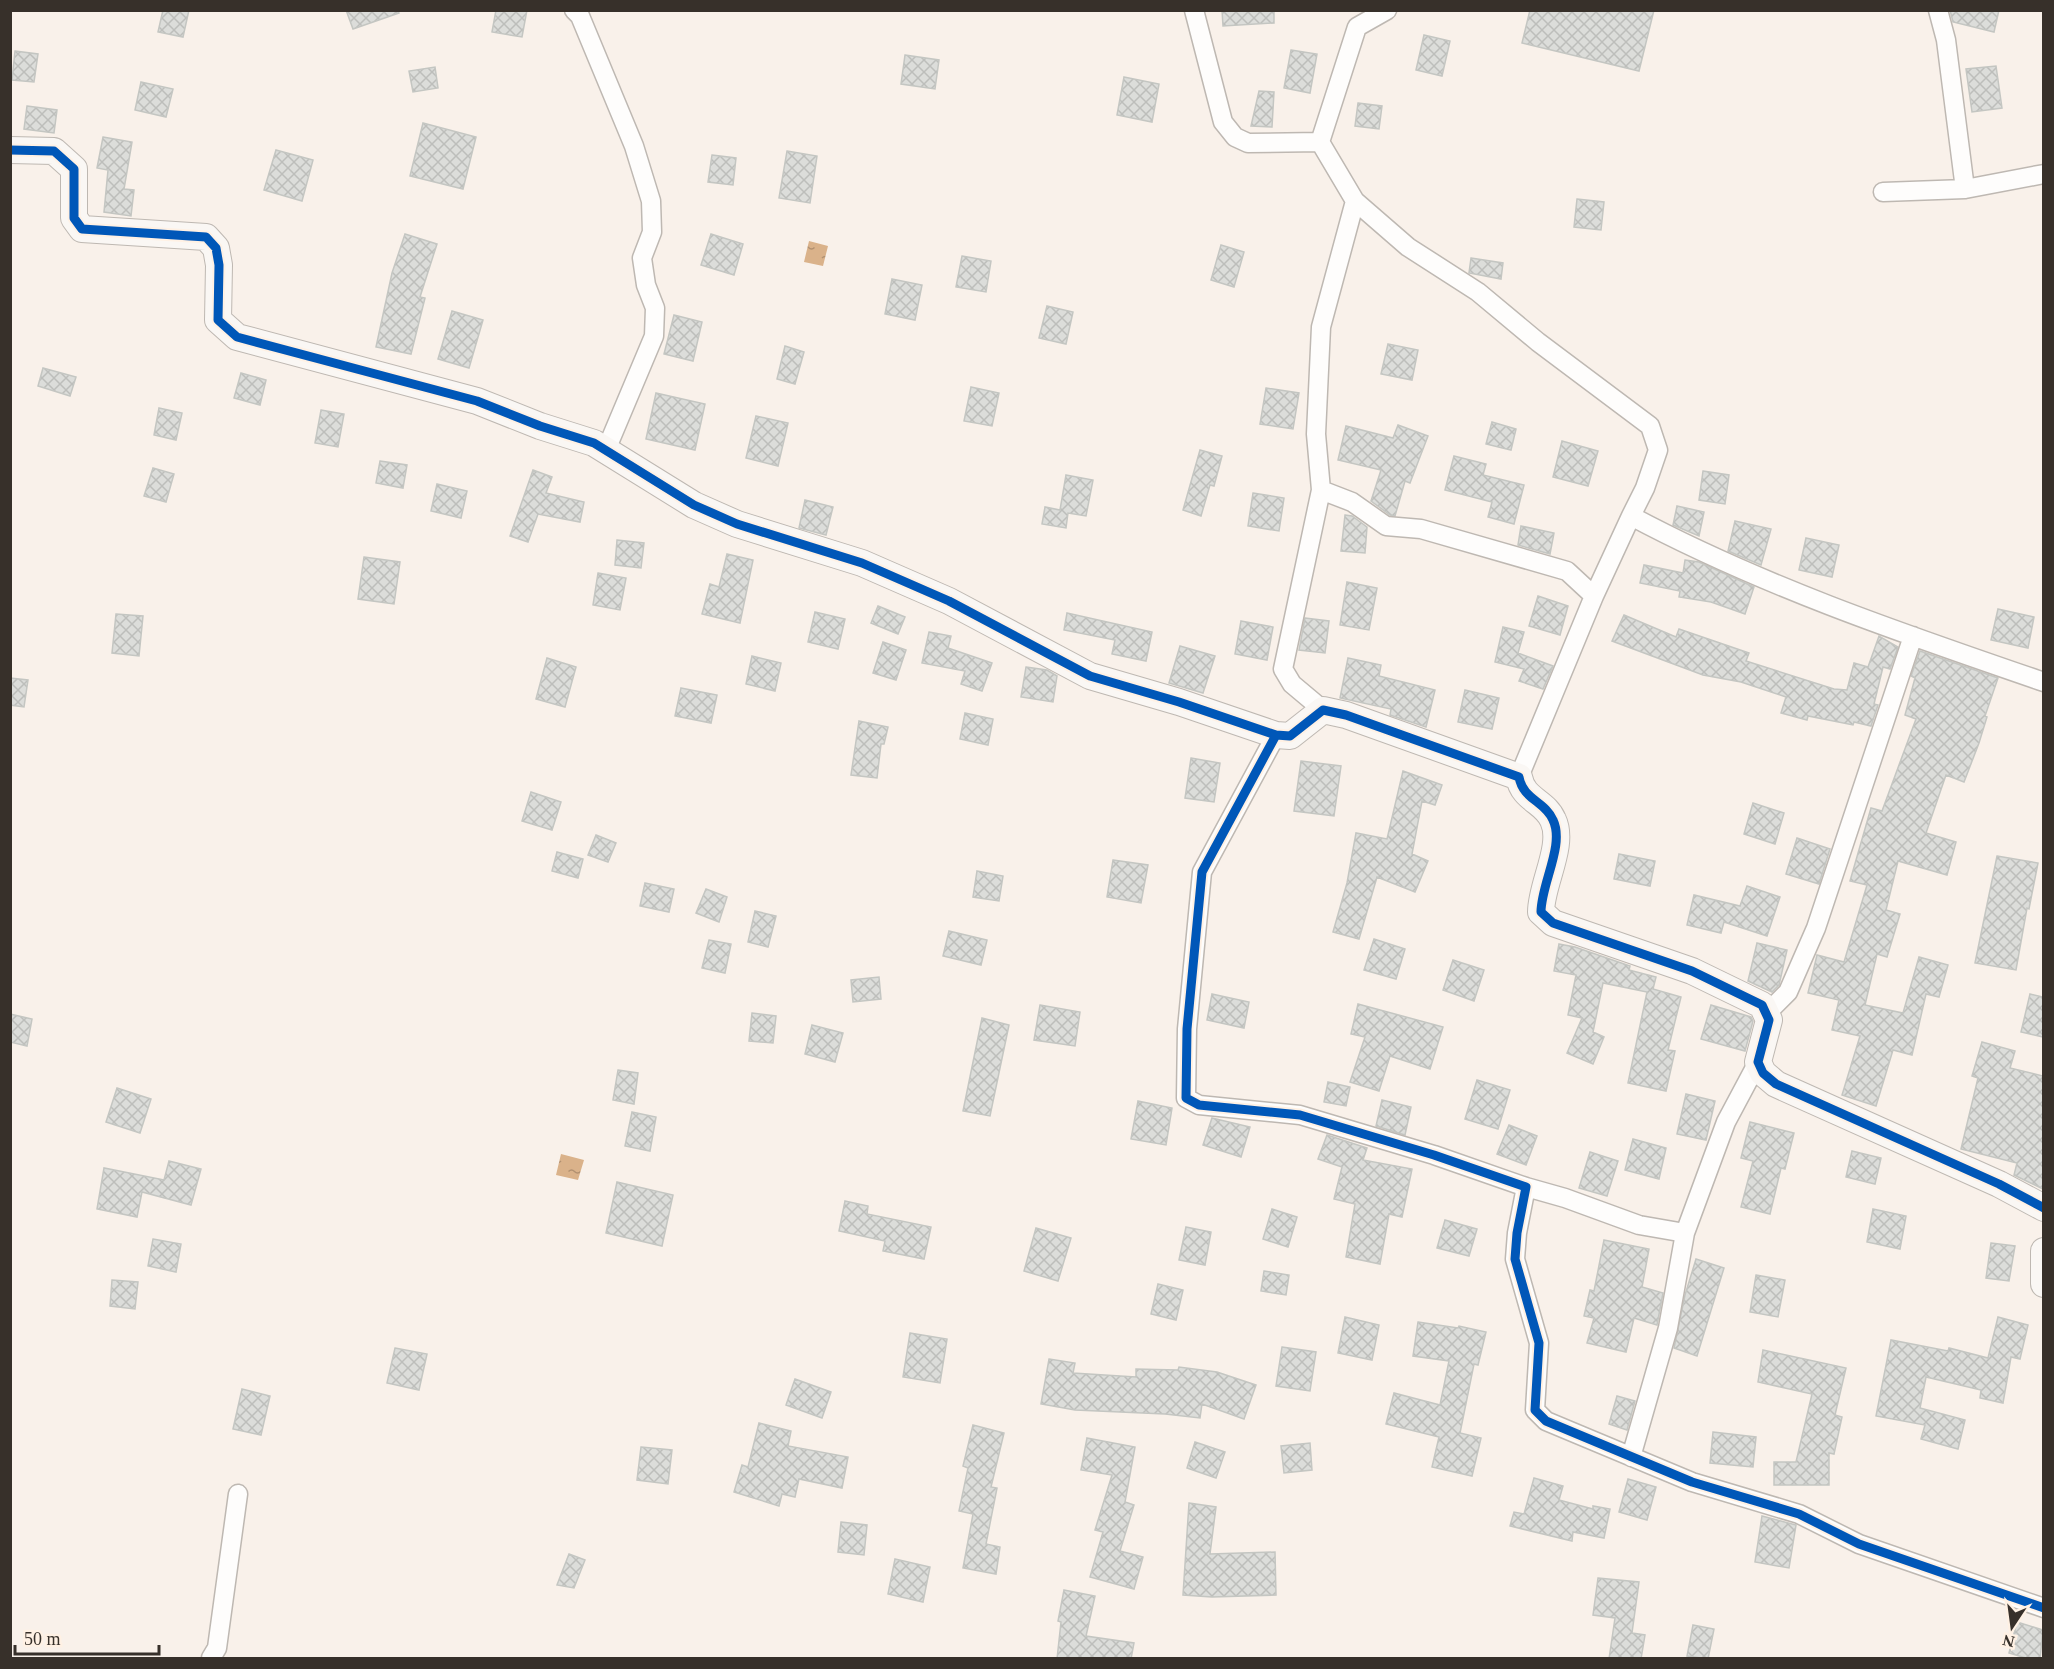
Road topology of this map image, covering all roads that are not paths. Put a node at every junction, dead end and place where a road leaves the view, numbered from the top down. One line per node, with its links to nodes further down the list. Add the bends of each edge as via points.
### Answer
1 (574, 10): 11 (street, via 580,16 634,146 651,201 652,231 642,258 655,308 654,336)
2 (1194, 10): 5 (street, via 1223,122 1235,137 1248,143)
3 (1387, 10): 5 (street, via 1357,27)
4 (1938, 10): 8 (street, via 1946,40)
5 (1320, 142): 10 (street)
6 (10, 150): 11 (street, via 54,151 74,169 74,218 82,229 206,237 216,248 219,265 218,320 237,337 477,402)
7 (2043, 174): 8 (street)
8 (1965, 189): 9 (street)
9 (1883, 192)
10 (1355, 201): 12 (street, via 1321,327 1316,434); 13 (street, via 1408,247 1478,292 1650,426 1658,450)
11 (606, 450): 18 (street, via 694,505 737,524 862,563 938,596 1090,676)
12 (1322, 490): 14 (street, via 1352,502 1386,526 1421,529 1567,571); 17 (street, via 1283,669 1292,684)
13 (1631, 516): 14 (street); 15 (street, via 1718,560)
14 (1594, 596): 19 (street)
15 (1913, 636): 16 (street); 20 (street, via 1816,928 1788,992)
16 (2043, 682)
17 (1323, 710): 18 (street, via 1290,736); 19 (street)
18 (1276, 735): 22 (street, via 1202,872 1186,1029 1186,1098 1199,1105 1300,1115)
19 (1519, 777): 20 (street, via 1529,798 1545,807 1554,822 1557,842 1541,912 1553,923 1692,970 1752,999)
20 (1768, 1012): 21 (street)
21 (1758, 1062): 23 (street, via 1763,1073 1776,1084 1999,1184); 24 (street, via 1726,1122)
22 (1526, 1187): 24 (street, via 1639,1225); 27 (street, via 1515,1259 1539,1343 1535,1410 1562,1430)
23 (2043, 1208)
24 (1685, 1233): 27 (street, via 1668,1328)
25 (2043, 1251): 26 (street)
26 (2043, 1284)
27 (1631, 1457): 29 (street, via 1692,1482 1799,1514 1859,1544)
28 (238, 1494): 30 (street, via 217,1648)
29 (2043, 1608)
30 (211, 1659)

